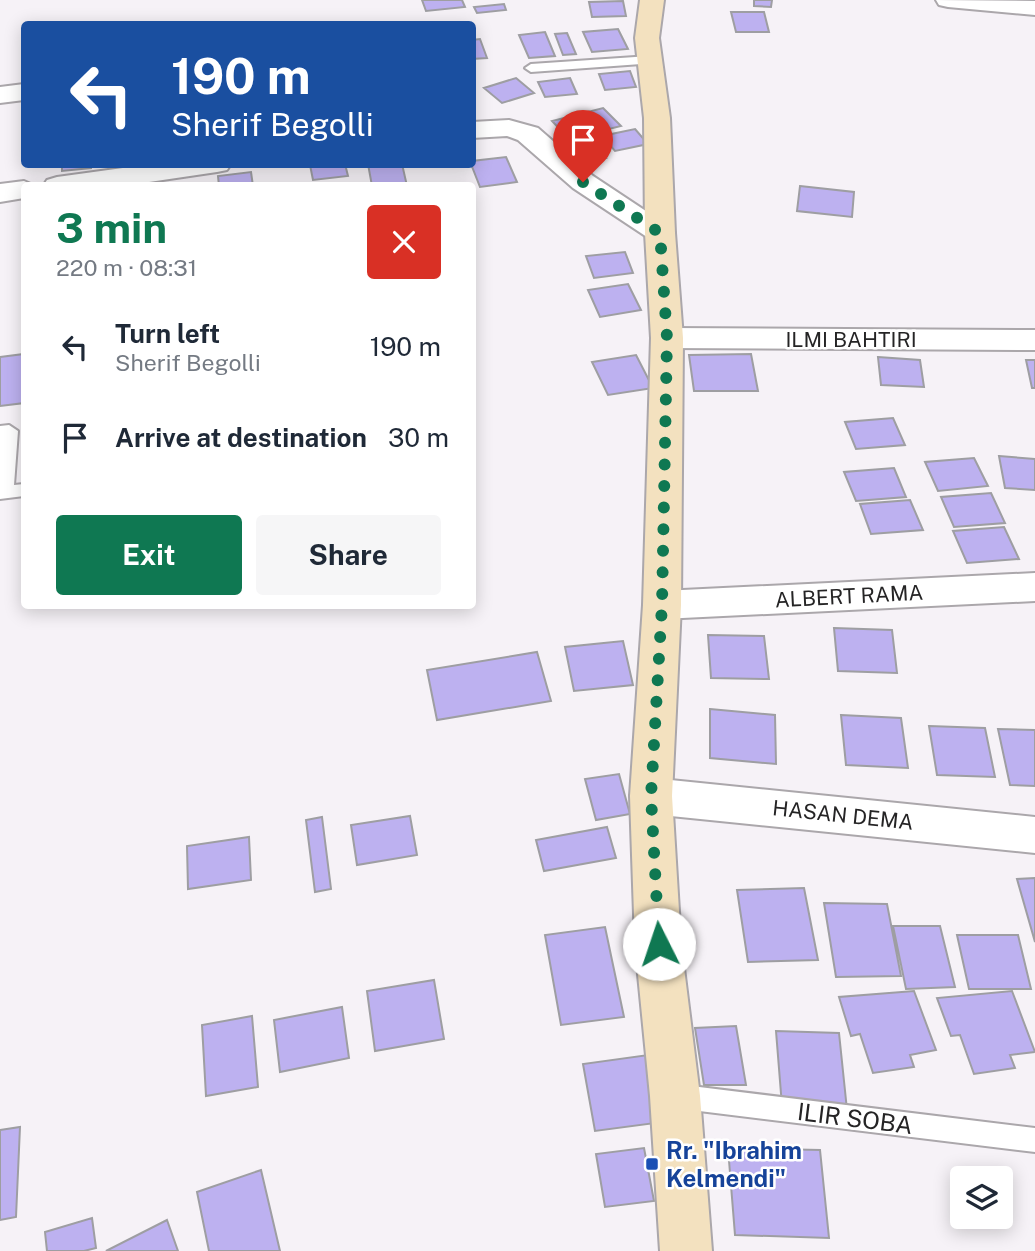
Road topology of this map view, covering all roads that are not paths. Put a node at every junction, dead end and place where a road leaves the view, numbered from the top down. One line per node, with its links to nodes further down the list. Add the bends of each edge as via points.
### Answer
1 (652, 0): 4 (street, via 647,38)
2 (948, 0): 3 (street)
3 (1035, 8)
4 (650, 60): 5 (lane); 13 (street, via 657,118)
5 (531, 68)
6 (21, 93): 7 (street)
7 (0, 95)
8 (476, 130): 13 (street, via 509,128 528,134 583,182)
9 (188, 168): 10 (street)
10 (86, 182)
11 (21, 190): 12 (street)
12 (0, 193)
13 (660, 233): 14 (street)
14 (667, 338): 15 (street, ILMI BAHTIRI); 20 (street)
15 (1035, 340)
16 (0, 432): 18 (lane, via 9,431)
17 (21, 490): 18 (lane)
18 (3, 493)
19 (1035, 587): 20 (street, ALBERT RAMA)
20 (662, 605): 21 (street)
21 (651, 796): 22 (street, HASAN DEMA); 23 (street, via 659,944)
22 (1035, 835)
23 (675, 1096): 24 (lane, ILIR SOBA); 25 (street)
24 (1035, 1140)
25 (686, 1251)

